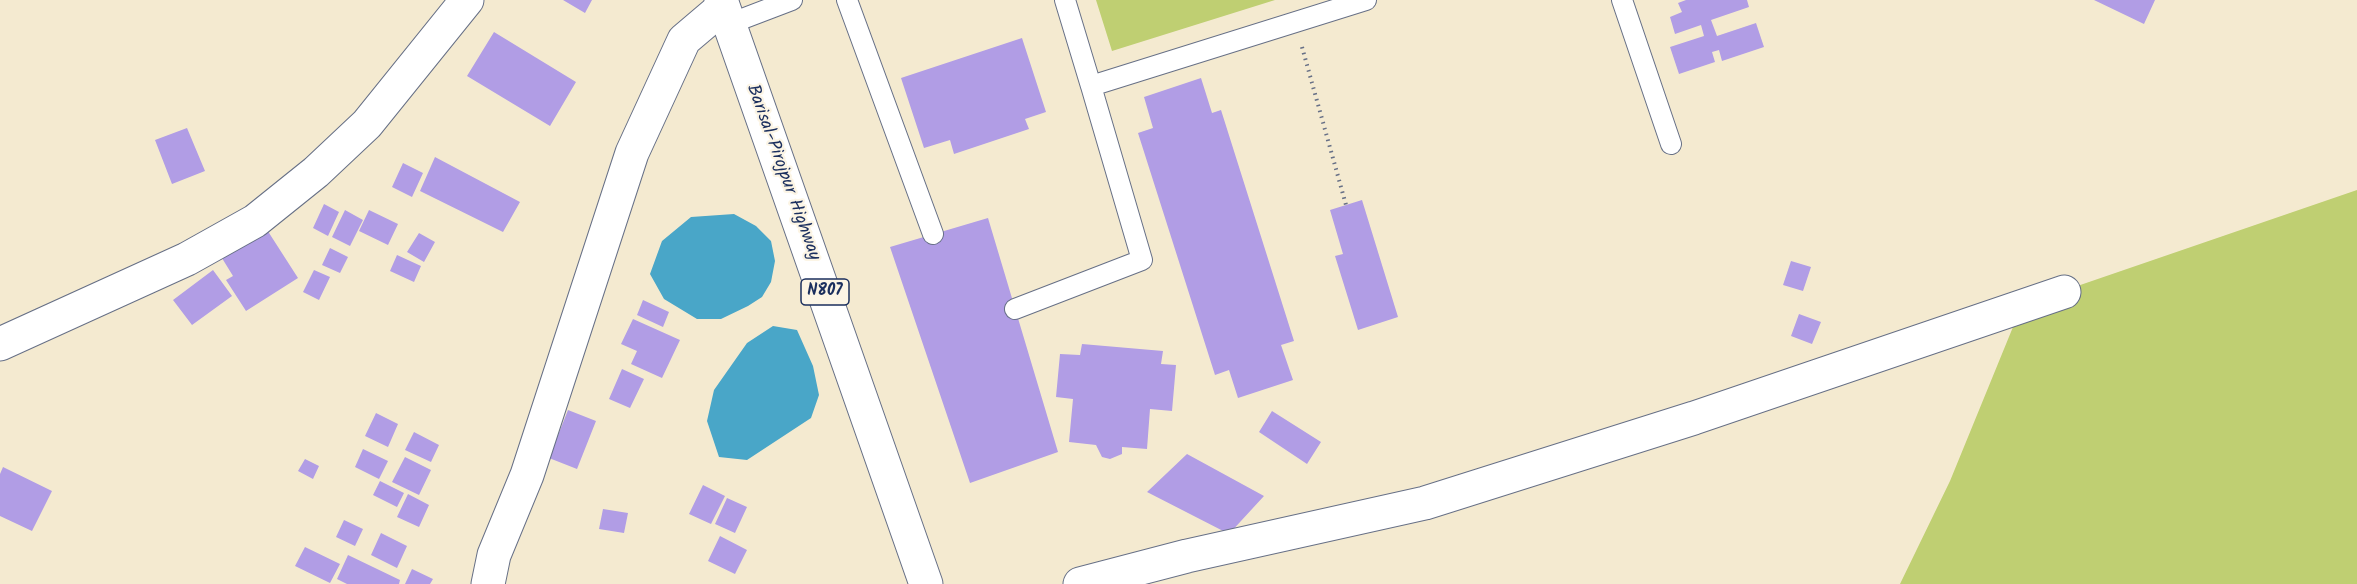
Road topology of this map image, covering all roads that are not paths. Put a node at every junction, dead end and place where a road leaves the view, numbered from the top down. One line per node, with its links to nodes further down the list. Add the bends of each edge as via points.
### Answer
1 (467, 0): 13 (main road, via 367,124 255,221 187,259)
2 (792, 0): 7 (lane)
3 (847, 0): 10 (lane)
4 (1065, 0): 8 (lane)
5 (1366, 0): 8 (lane)
6 (1622, 0): 9 (lane)
7 (725, 10): 14 (main road, via 684,40 632,153 527,475 494,555); 15 (main road, Barisal-Pirojpur Highway / N807)
8 (1091, 86): 12 (lane, via 1142,260)
9 (1671, 144)
10 (933, 234)
11 (2064, 292): 16 (main road, via 1694,418 1425,503)
12 (1015, 309)
13 (0, 344)
14 (488, 584)
15 (926, 584)
16 (1080, 584)

